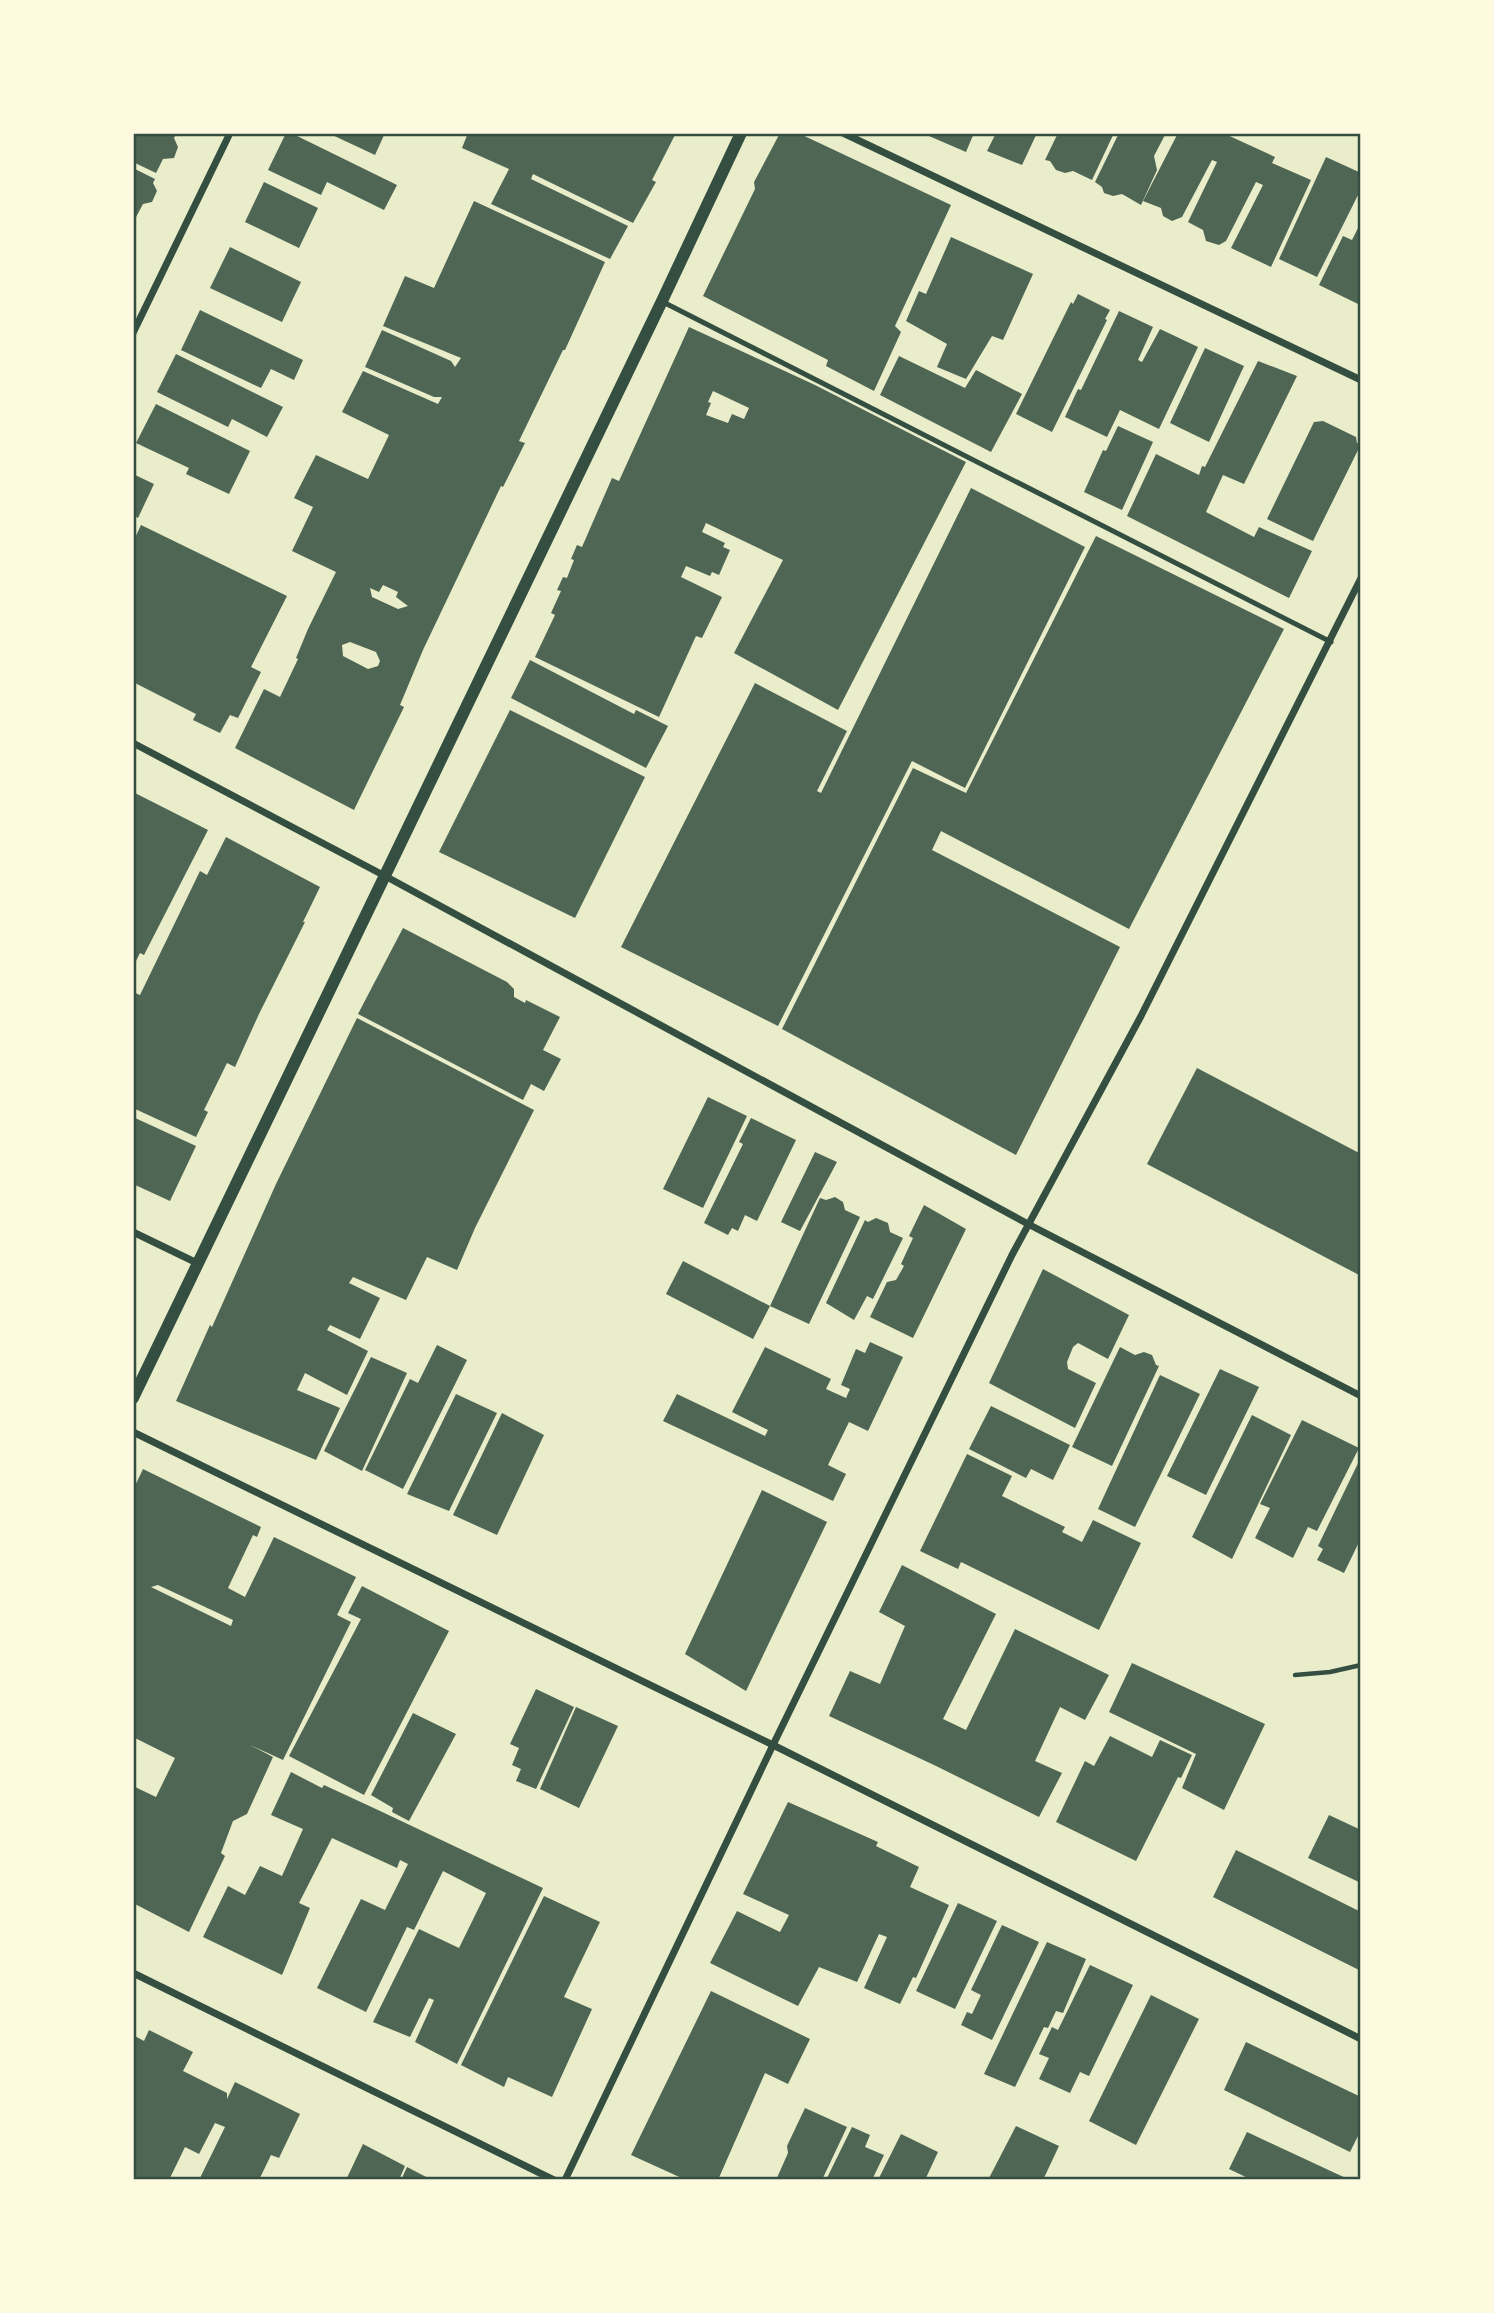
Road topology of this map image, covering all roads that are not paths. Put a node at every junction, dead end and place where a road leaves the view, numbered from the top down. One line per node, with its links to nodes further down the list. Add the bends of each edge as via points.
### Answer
1 (230, 133): 5 (street)
2 (741, 133): 4 (street)
3 (843, 133): 6 (street)
4 (662, 301): 8 (lane); 10 (street)
5 (133, 333)
6 (1361, 380)
7 (1361, 578): 8 (street)
8 (1331, 642): 11 (street, via 1141,1016)
9 (133, 743): 10 (street)
10 (385, 876): 11 (street); 13 (street)
11 (1028, 1224): 14 (street); 17 (street)
12 (133, 1232): 13 (street)
13 (197, 1263): 15 (street)
14 (1361, 1396)
15 (133, 1398)
16 (133, 1432): 17 (street)
17 (773, 1745): 19 (street); 21 (street)
18 (133, 1973): 20 (street)
19 (1361, 2039)
20 (554, 2180)
21 (565, 2180)

